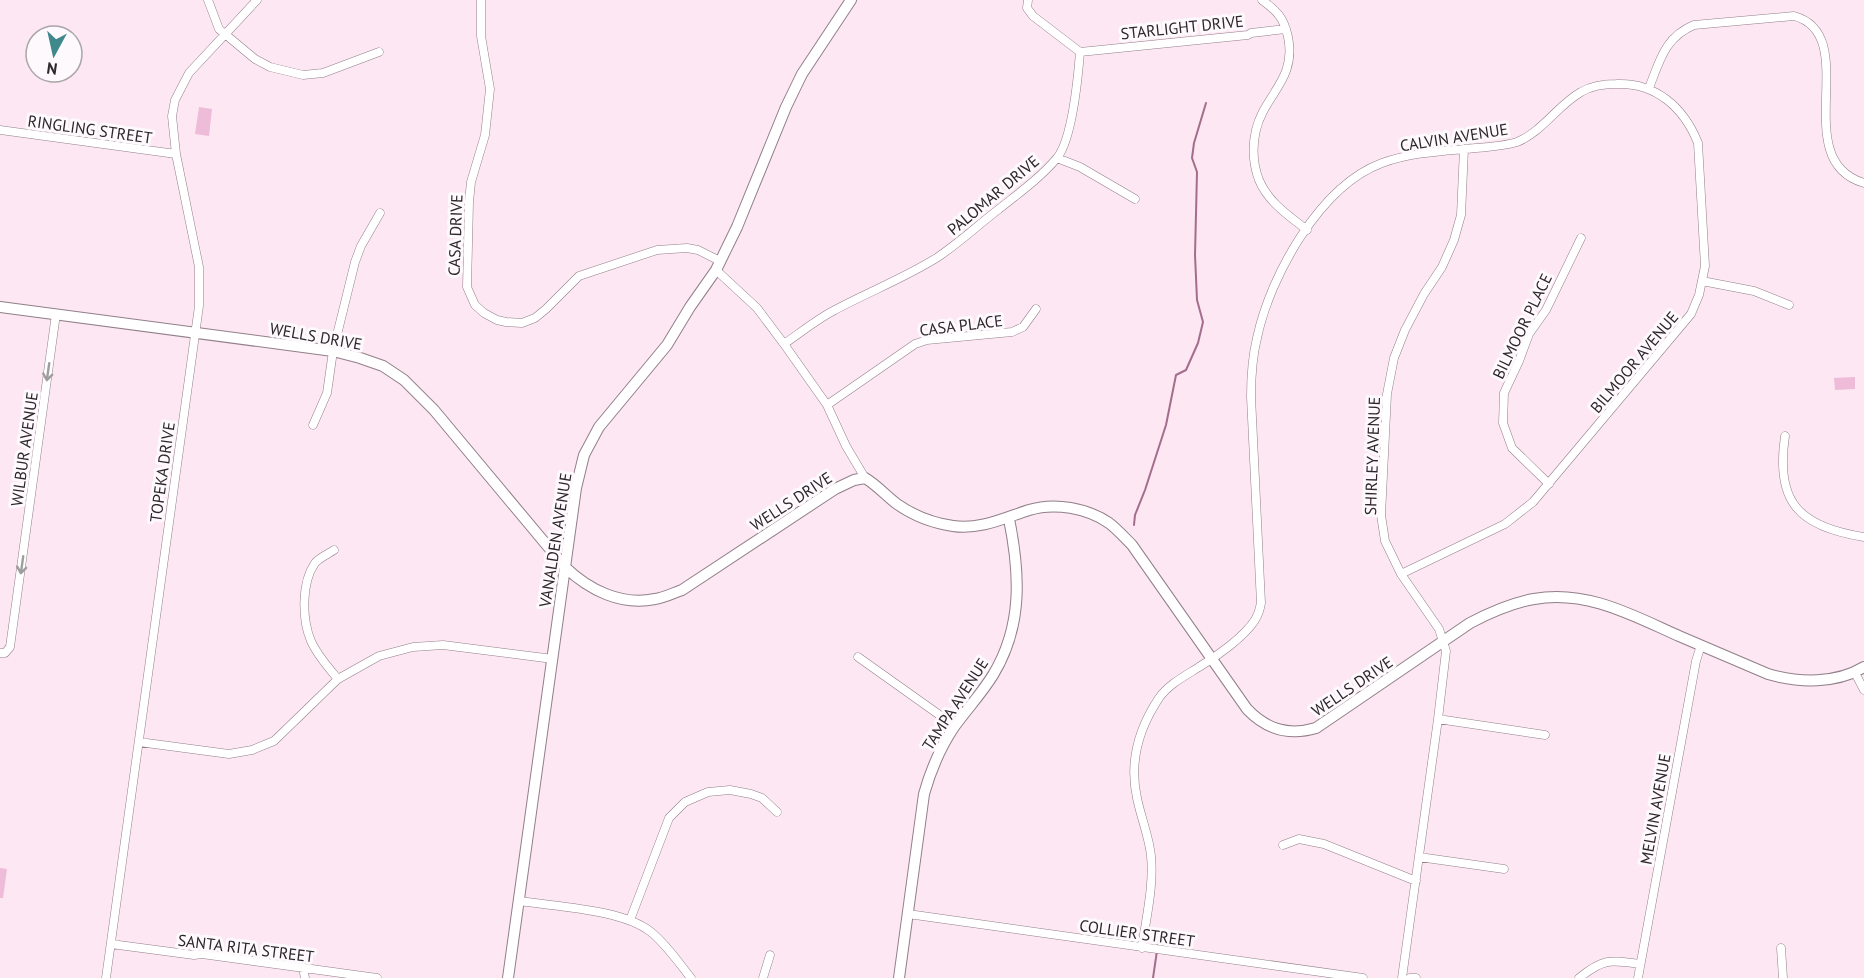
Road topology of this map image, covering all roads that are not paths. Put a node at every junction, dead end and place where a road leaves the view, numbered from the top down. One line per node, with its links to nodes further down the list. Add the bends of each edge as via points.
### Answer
1 (208, 0): 9 (street, via 219,29)
2 (256, 0): 9 (street, TOPEKA DRIVE)
3 (481, 0): 23 (street, CASA DRIVE, via 490,89 485,135 469,202 467,287 476,305 497,320 522,322 535,318 579,276 657,250 698,250)
4 (852, 0): 23 (main road, VANALDEN AVENUE, via 798,82)
5 (1028, 0): 11 (street, via 1033,16)
6 (1262, 0): 8 (street, via 1277,11)
7 (1821, 24): 12 (street, via 1794,16 1694,25 1680,31 1669,43)
8 (1286, 28): 11 (street, STARLIGHT DRIVE); 21 (street, via 1289,62 1256,129 1253,157 1259,182 1273,202)
9 (225, 34): 10 (street, via 270,68 303,75 336,70); 16 (street, TOPEKA DRIVE, via 189,73 175,100 172,130)
10 (379, 51)
11 (1080, 52): 17 (street, PALOMAR DRIVE, via 1068,131)
12 (1649, 88): 15 (street, CALVIN AVENUE, via 1626,83 1583,90 1518,141); 24 (street, BILMOOR AVENUE, via 1682,112 1698,143 1705,253)
13 (1836, 128): 18 (street, via 1834,139 1840,163 1847,173)
14 (0, 130): 16 (street, RINGLING STREET)
15 (1464, 149): 21 (street, CALVIN AVENUE, via 1422,153 1382,163 1353,178 1330,199); 41 (street, SHIRLEY AVENUE, via 1461,215 1454,240 1405,330 1394,358 1387,394 1381,515 1385,541)
16 (176, 154): 29 (street, TOPEKA DRIVE, via 198,267)
17 (1057, 158): 19 (street); 30 (street, PALOMAR DRIVE, via 1036,180 936,258 832,311)
18 (1864, 183)
19 (1135, 199)
20 (380, 213): 31 (street, via 355,262)
21 (1307, 230): 47 (street, CALVIN AVENUE, via 1281,270 1266,305 1252,367 1261,603 1256,619 1246,631)
22 (1581, 238): 36 (street, BILMOOR PLACE, via 1546,310 1529,334 1504,393 1503,423 1512,448)
23 (718, 266): 30 (street, CASA DRIVE); 40 (main road, VANALDEN AVENUE, via 667,345 598,427 584,455 576,488)
24 (1702, 281): 25 (street, via 1754,291); 36 (street, BILMOOR AVENUE, via 1691,314 1681,328)
25 (1789, 305)
26 (0, 307): 28 (main road, WELLS DRIVE)
27 (1036, 309): 32 (street, CASA PLACE, via 1023,327 1012,332 915,344)
28 (56, 314): 29 (main road, WELLS DRIVE); 44 (street, WILBUR AVENUE, one-way to 44, via 10,647)
29 (196, 332): 31 (main road, WELLS DRIVE); 54 (street, TOPEKA DRIVE)
30 (784, 344): 32 (street, CASA DRIVE)
31 (333, 351): 33 (street, via 327,393); 40 (main road, WELLS DRIVE, via 383,366 404,380 434,410)
32 (826, 405): 35 (street, CASA DRIVE)
33 (313, 425)
34 (1785, 435): 38 (street, via 1782,468 1791,500 1821,527)
35 (865, 478): 37 (main road, WELLS DRIVE, via 897,504 933,522 976,526); 40 (main road, WELLS DRIVE, via 835,489 682,590 654,600 614,598 576,578)
36 (1550, 484): 41 (street, BILMOOR AVENUE, via 1505,524)
37 (1009, 519): 47 (main road, WELLS DRIVE, via 1030,510 1067,507 1094,514 1110,524 1132,545); 52 (main road, TAMPA AVENUE, via 1018,579 1014,624 1001,661)
38 (1864, 537)
39 (334, 550): 49 (street, via 316,561 310,574 304,616 310,640)
40 (565, 567): 46 (main road, VANALDEN AVENUE)
41 (1401, 574): 42 (street, SHIRLEY AVENUE, via 1439,629)
42 (1443, 642): 43 (main road, WELLS DRIVE, via 1470,622 1498,609 1554,597 1619,609); 47 (main road, WELLS DRIVE, via 1327,723 1294,732 1268,727 1254,716); 51 (street, SHIRLEY AVENUE, via 1446,651)
43 (1701, 645): 48 (main road, WELLS DRIVE, via 1785,678 1830,679); 67 (street, MELVIN AVENUE)
44 (0, 653)
45 (858, 657): 52 (street)
46 (553, 659): 49 (street, via 443,645 413,647 379,656); 60 (main road, VANALDEN AVENUE)
47 (1212, 659): 64 (street, CALVIN AVENUE, via 1161,696 1136,746 1137,797 1151,856)
48 (1859, 670): 50 (street)
49 (338, 679): 54 (street, via 274,741 252,750 229,754)
50 (1864, 690)
51 (1438, 719): 53 (street); 57 (street, SHIRLEY AVENUE)
52 (955, 726): 61 (main road, TAMPA AVENUE, via 933,764 924,794)
53 (1545, 735)
54 (139, 742): 63 (street, TOPEKA DRIVE)
55 (777, 812): 62 (street, via 762,798 730,790 708,792 685,802 669,818)
56 (1283, 845): 59 (street, via 1299,839 1324,844)
57 (1419, 857): 58 (street); 59 (street, SHIRLEY AVENUE)
58 (1504, 869)
59 (1416, 881): 77 (street, SHIRLEY AVENUE)
60 (520, 901): 62 (street); 72 (main road, VANALDEN AVENUE)
61 (908, 914): 64 (street, COLLIER STREET); 75 (main road, TAMPA AVENUE)
62 (630, 920): 73 (street, via 666,945)
63 (111, 944): 68 (street, SANTA RITA STREET); 69 (street, TOPEKA DRIVE)
64 (1142, 948): 76 (street, COLLIER STREET)
65 (1781, 948): 82 (street)
66 (770, 955): 74 (street)
67 (1640, 964): 80 (street, via 1601,963); 81 (street, MELVIN AVENUE)
68 (303, 968): 70 (street); 71 (street, SANTA RITA STREET)
69 (106, 978)
70 (305, 978)
71 (378, 978)
72 (508, 978)
73 (691, 978)
74 (763, 978)
75 (899, 978)
76 (1363, 978)
77 (1402, 978)
78 (1410, 978): 79 (street)
79 (1416, 978)
80 (1579, 978)
81 (1638, 978)
82 (1783, 978)

